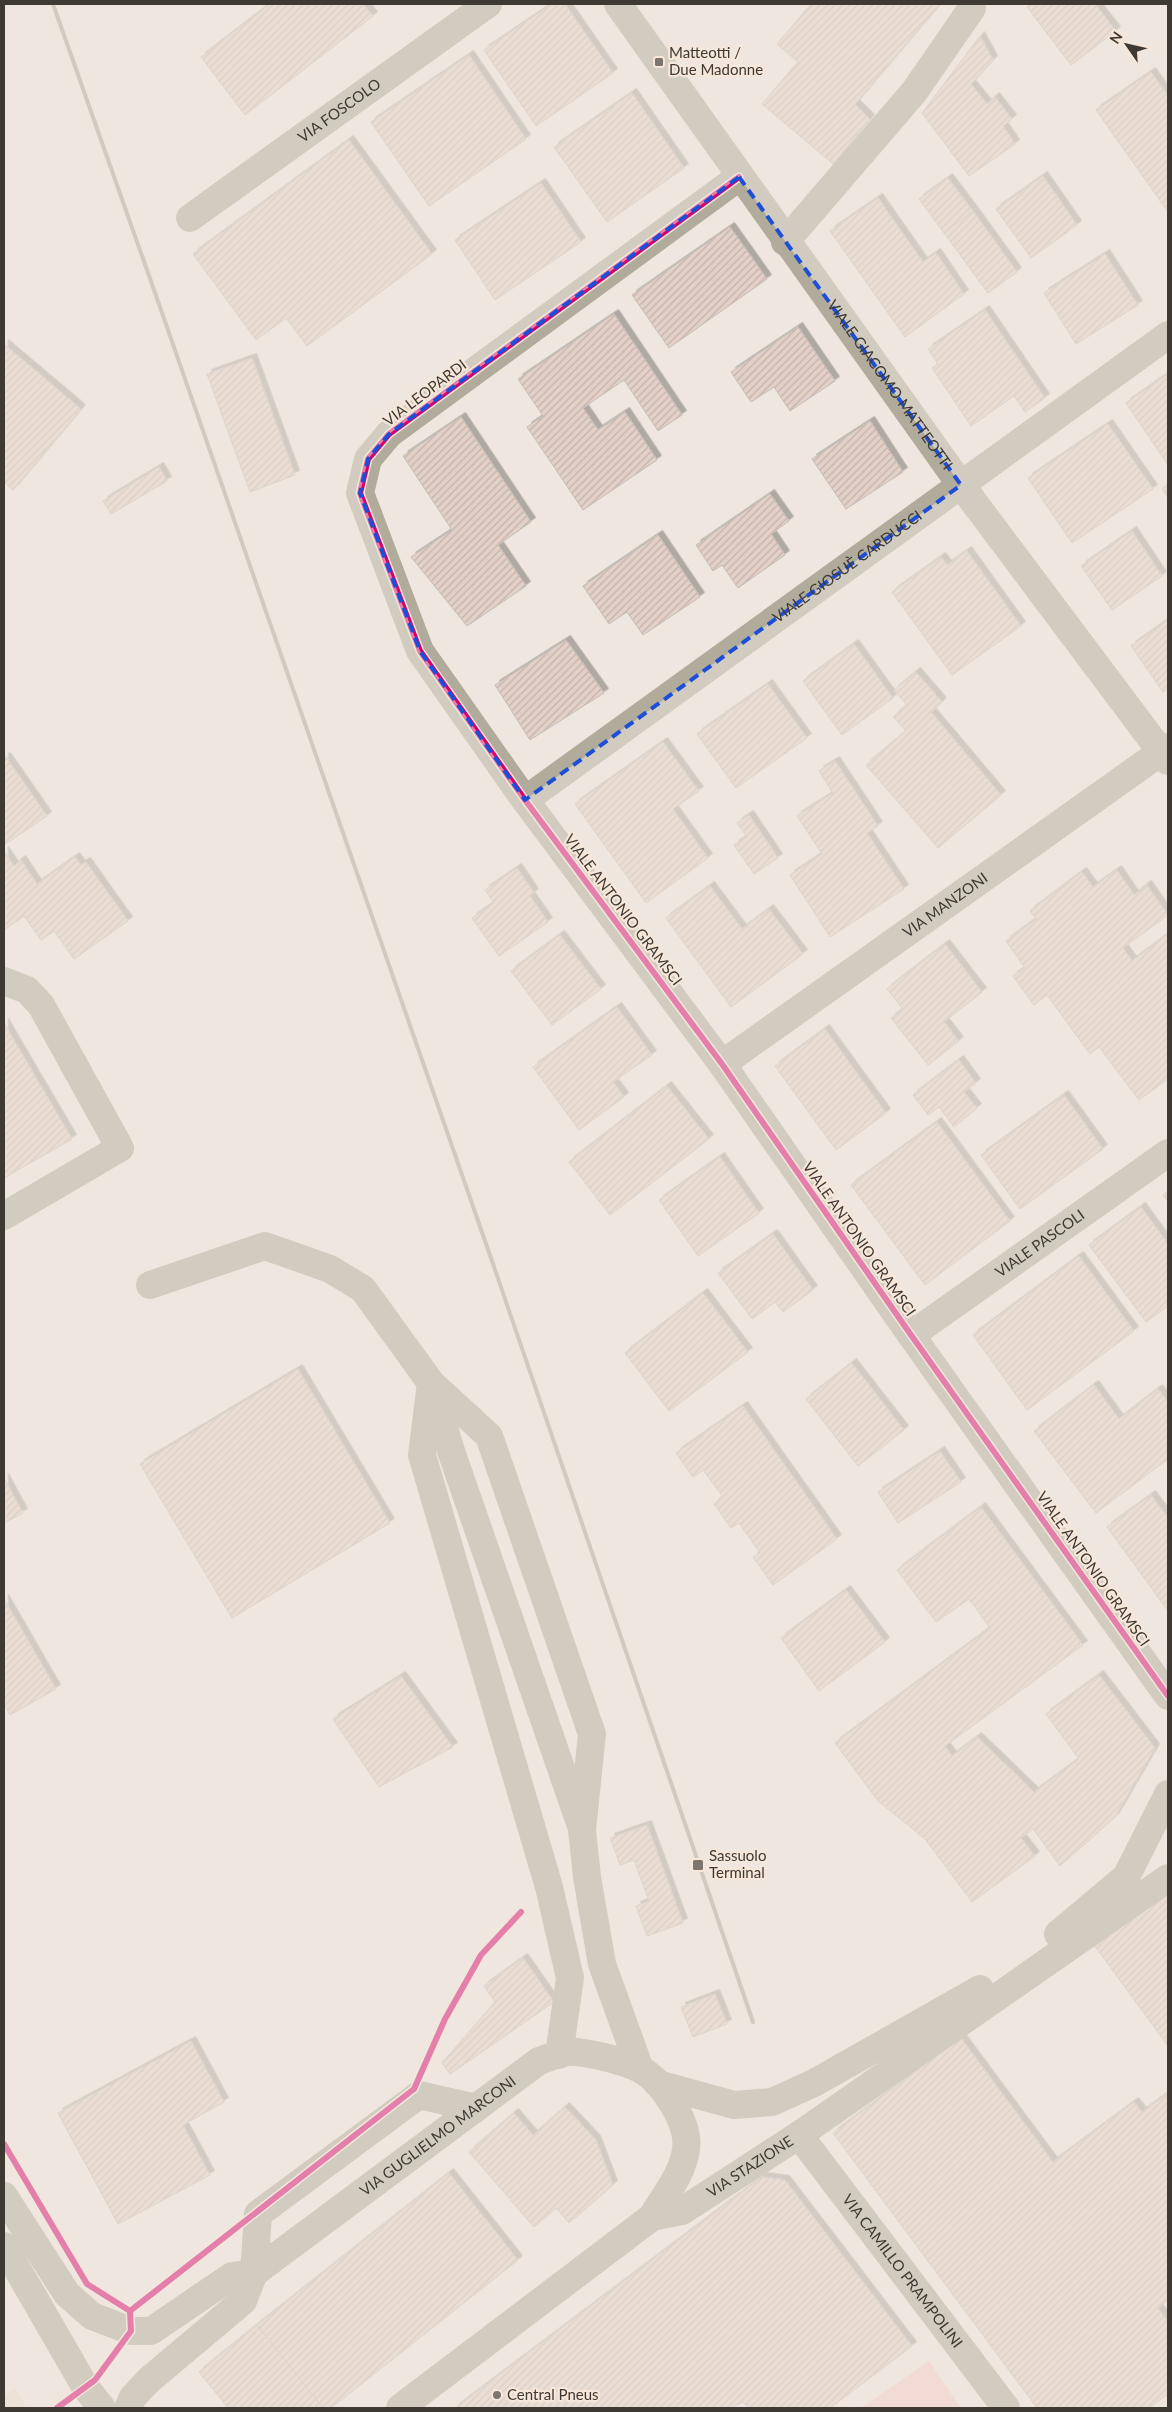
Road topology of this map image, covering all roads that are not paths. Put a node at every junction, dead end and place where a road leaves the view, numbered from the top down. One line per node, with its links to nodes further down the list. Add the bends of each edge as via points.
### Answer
1 (488, 4): 5 (street, VIA FOSCOLO)
2 (618, 4): 4 (street, VIALE GIACOMO MATTEOTTI)
3 (972, 4): 6 (street, via 914,92)
4 (739, 177): 6 (street, VIALE GIACOMO MATTEOTTI); 10 (street, VIA LEOPARDI, via 389,434 368,459 360,493 420,652)
5 (190, 218)
6 (785, 242): 8 (street, VIALE GIACOMO MATTEOTTI)
7 (1168, 335): 8 (street, VIALE GIOSUÈ CARDUCCI)
8 (961, 485): 9 (street, VIALE GIACOMO MATTEOTTI); 10 (street, VIALE GIOSUÈ CARDUCCI)
9 (1166, 753): 12 (street, VIA MANZONI)
10 (525, 800): 12 (street, VIALE ANTONIO GRAMSCI)
11 (4, 981): 14 (street, via 27,990 41,1005 120,1148)
12 (722, 1064): 16 (street, VIALE ANTONIO GRAMSCI)
13 (1168, 1153): 16 (street, VIALE PASCOLI)
14 (4, 1216)
15 (150, 1285): 17 (street, via 265,1246 330,1269 363,1289)
16 (911, 1335): 18 (street, VIALE ANTONIO GRAMSCI)
17 (431, 1382): 20 (street, via 453,1457); 20 (street, via 489,1436 592,1734); 24 (street, via 422,1454 549,1886)
18 (1168, 1696)
19 (1168, 1794): 22 (street, via 1126,1878)
20 (582, 1830): 23 (street)
21 (1168, 1878): 22 (street)
22 (1097, 1916): 26 (street, via 1008,1972 814,2083 772,2102 734,2105); 28 (street, VIA STAZIONE)
23 (596, 1928): 24 (street); 26 (street, via 602,1964)
24 (560, 1936): 25 (street, via 570,1978)
25 (559, 2056): 26 (street, VIA GUGLIELMO MARCONI, via 569,2052 601,2057); 27 (street, VIA GUGLIELMO MARCONI, via 539,2061)
26 (649, 2077): 30 (street, via 676,2107 687,2148 680,2171)
27 (476, 2108): 32 (street, VIA GUGLIELMO MARCONI); 32 (street, via 419,2095 258,2214)
28 (800, 2135): 30 (street, VIA STAZIONE, via 682,2211); 36 (street, VIA CAMILLO PRAMPOLINI)
29 (4, 2196): 32 (street, VIA GUGLIELMO MARCONI, via 67,2294 92,2316 131,2331 151,2332 232,2276)
30 (652, 2218): 35 (street, VIA STAZIONE)
31 (4, 2246): 33 (street, via 86,2388)
32 (254, 2273): 34 (street, via 243,2301 150,2380 133,2397)
33 (102, 2408)
34 (128, 2408)
35 (400, 2408)
36 (1006, 2408)

